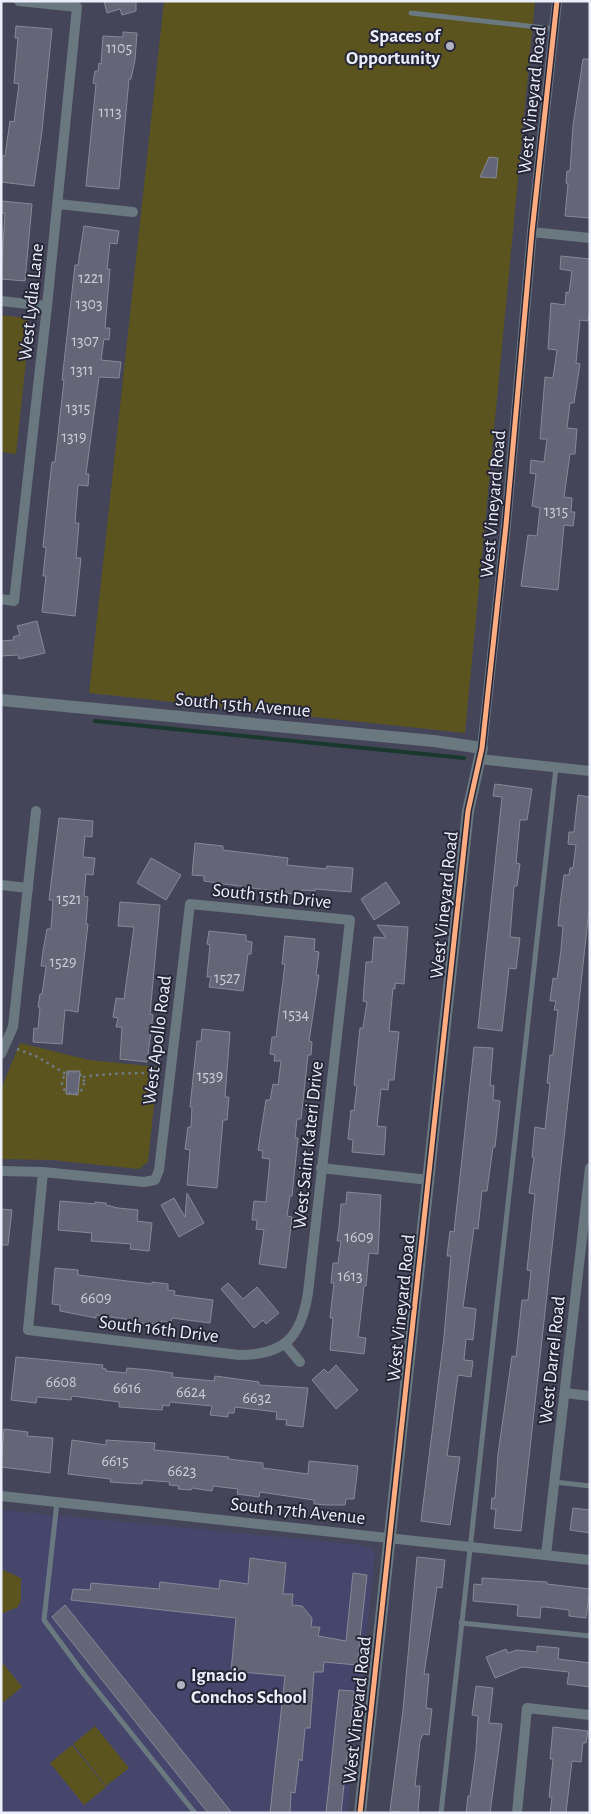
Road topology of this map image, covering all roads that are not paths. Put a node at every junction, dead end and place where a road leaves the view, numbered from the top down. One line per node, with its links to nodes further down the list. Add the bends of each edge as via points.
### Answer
1 (19, 1): 5 (street, West Lydia Lane, via 77,7)
2 (557, 1): 4 (street, West Vineyard Road)
3 (410, 13): 4 (lane)
4 (554, 29): 7 (street, West Vineyard Road)
5 (58, 204): 6 (street); 10 (street, West Lydia Lane)
6 (133, 212)
7 (532, 232): 8 (street); 13 (street, West Vineyard Road, via 506,525)
8 (590, 238)
9 (1, 301): 10 (street)
10 (47, 306): 11 (street, West Lydia Lane, via 14,601)
11 (1, 600)
12 (1, 700): 13 (street, South 15th Avenue, via 425,740)
13 (480, 753): 14 (street, South 15th Avenue); 26 (street, West Vineyard Road, via 468,811)
14 (556, 767): 15 (street, South 15th Avenue); 36 (lane)
15 (590, 771)
16 (36, 811): 18 (street)
17 (1, 885): 18 (street)
18 (28, 888): 21 (street, via 13,1027)
19 (190, 904): 20 (street, South 15th Drive); 25 (street, West Apollo Road, via 159,1170 155,1180 144,1182)
20 (350, 920): 22 (street, West Saint Kateri Drive)
21 (1, 1054)
22 (321, 1168): 26 (street); 27 (street, West Saint Kateri Drive, via 305,1314 299,1328)
23 (590, 1168): 29 (street, West Darrel Road)
24 (1, 1170): 25 (street)
25 (43, 1172): 27 (street, South 16th Drive, via 28,1330 239,1355 270,1352)
26 (429, 1180): 35 (street, West Vineyard Road)
27 (285, 1344): 28 (street)
28 (300, 1362)
29 (565, 1393): 30 (street); 31 (street, West Darrel Road)
30 (590, 1396)
31 (555, 1482): 32 (lane); 37 (street, West Darrel Road)
32 (590, 1486)
33 (1, 1496): 34 (street, South 17th Avenue)
34 (57, 1501): 35 (street, South 17th Avenue); 42 (lane, via 44,1620)
35 (389, 1538): 36 (street, South 17th Avenue); 43 (street, West Vineyard Road)
36 (470, 1547): 37 (street, South 17th Avenue); 39 (lane)
37 (546, 1555): 38 (street, South 17th Avenue)
38 (590, 1560)
39 (461, 1623): 40 (lane); 44 (lane)
40 (590, 1636)
41 (590, 1715): 45 (street, via 527,1708)
42 (195, 1813)
43 (360, 1813)
44 (441, 1813)
45 (517, 1813)

